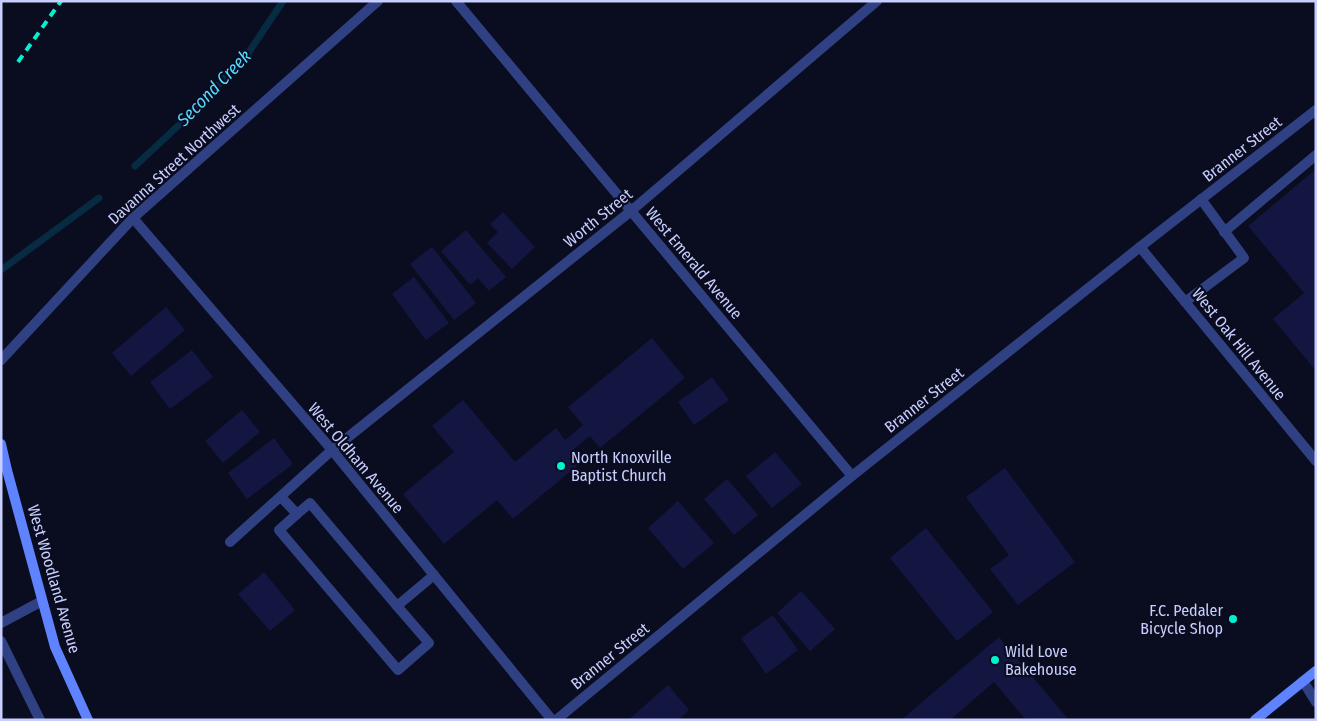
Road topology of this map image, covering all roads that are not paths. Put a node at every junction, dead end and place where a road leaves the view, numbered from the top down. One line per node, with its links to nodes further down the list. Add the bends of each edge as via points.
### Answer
1 (378, 1): 8 (street, Davanna Street Northwest)
2 (456, 1): 7 (street, West Emerald Avenue)
3 (877, 1): 7 (street, Worth Street)
4 (1316, 110): 6 (street, Branner Street)
5 (1316, 155): 9 (street)
6 (1201, 200): 9 (street); 10 (street, Branner Street)
7 (631, 211): 14 (street, Worth Street); 16 (street, West Emerald Avenue)
8 (133, 218): 12 (street, Davanna Street Northwest); 14 (street, West Oldham Avenue)
9 (1224, 232): 11 (street, via 1244,258)
10 (1140, 247): 11 (street, West Oak Hill Avenue); 16 (street, Branner Street)
11 (1185, 302): 15 (street, West Oak Hill Avenue)
12 (1, 360)
13 (1, 444): 21 (main road, West Woodland Avenue)
14 (332, 450): 17 (street, Worth Street); 20 (street, West Oldham Avenue)
15 (1316, 461)
16 (852, 476): 31 (street, Branner Street)
17 (281, 497): 18 (street); 19 (street, Worth Street)
18 (297, 514): 22 (street, via 310,503); 22 (street, via 279,530 398,670 429,643)
19 (230, 542)
20 (434, 575): 22 (street); 30 (street, West Oldham Avenue)
21 (42, 601): 23 (street); 29 (main road, West Woodland Avenue, via 55,647)
22 (397, 606)
23 (1, 623)
24 (1, 642): 28 (street)
25 (1316, 672): 26 (main road)
26 (1303, 681): 27 (street); 32 (main road)
27 (1316, 702)
28 (40, 720)
29 (88, 720)
30 (552, 720)
31 (556, 720)
32 (1254, 720)

